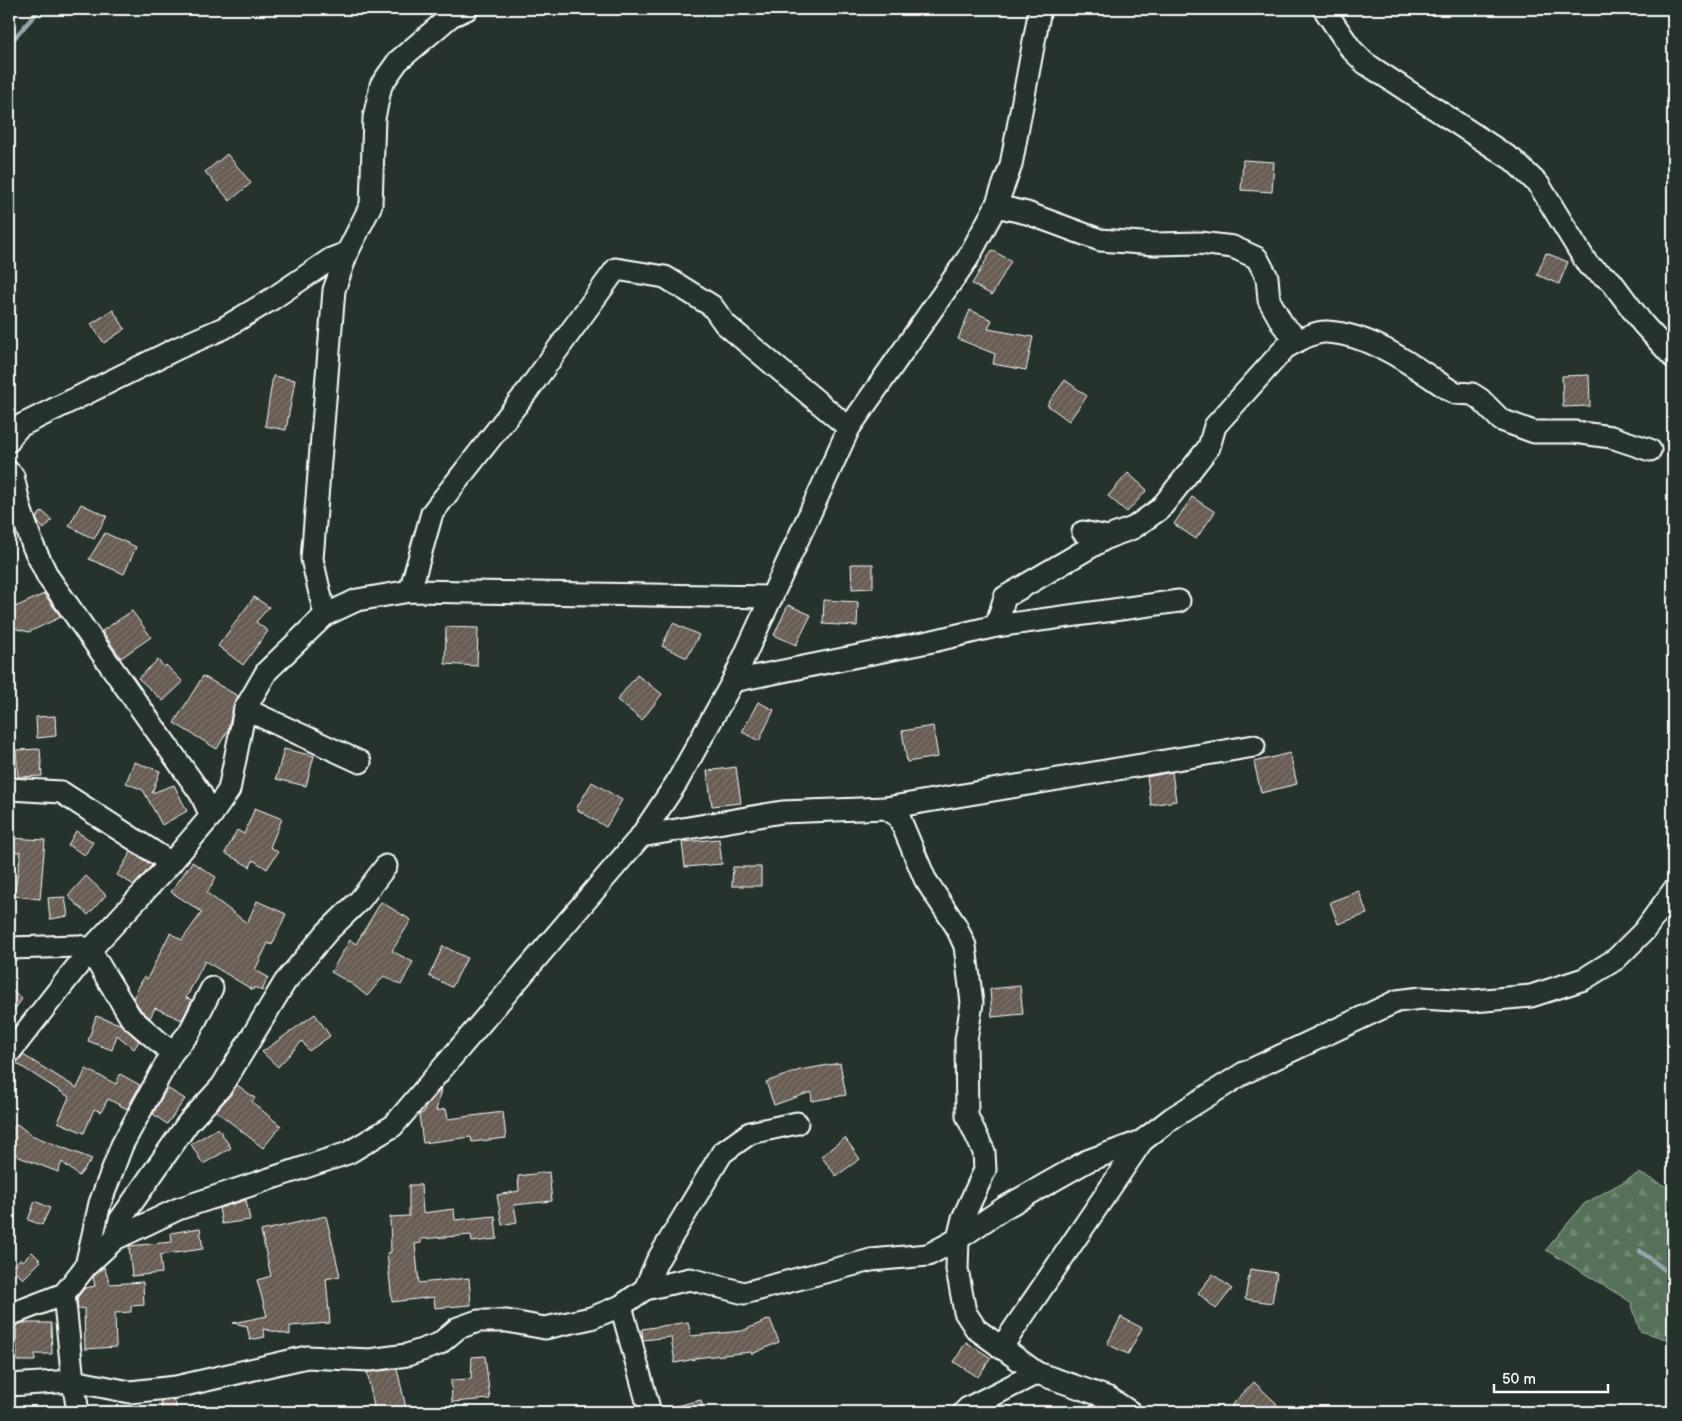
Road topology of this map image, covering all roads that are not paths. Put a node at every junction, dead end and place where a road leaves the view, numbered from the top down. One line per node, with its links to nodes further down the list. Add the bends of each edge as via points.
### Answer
1 (467, 9): 5 (street, via 450,16 398,61 382,85 374,118 371,205)
2 (1040, 9): 4 (street, via 1011,165)
3 (1324, 9): 7 (street, via 1351,49 1365,62 1513,160 1539,185 1588,265 1611,281)
4 (996, 206): 6 (street, via 1027,213 1100,240 1233,247 1257,258 1267,277 1269,300 1283,325); 8 (street, via 968,258)
5 (347, 252): 9 (street, via 224,328 20,426); 17 (street, via 334,290 312,559)
6 (1299, 340): 10 (street, via 1326,332 1361,339 1397,355 1456,393 1472,394 1501,420 1534,432 1574,432 1611,437); 13 (street, via 1285,348 1215,426 1209,447 1160,509 1133,528)
7 (1673, 357)
8 (849, 428): 14 (street, via 725,324 712,306 665,277 616,269 432,514); 15 (street)
9 (9, 441)
10 (1650, 450)
11 (9, 472): 25 (street, via 13,476 33,546 48,577 201,794)
12 (1083, 532): 13 (street)
13 (1108, 537): 18 (street, via 1005,597)
14 (410, 592): 15 (street); 17 (street, via 357,600)
15 (772, 597): 19 (street)
16 (1179, 601): 18 (street)
17 (325, 614): 20 (street, via 268,671)
18 (996, 626): 19 (street)
19 (733, 681): 26 (street, via 678,782)
20 (244, 709): 22 (street); 25 (street, via 229,790)
21 (1254, 746): 24 (street)
22 (360, 762)
23 (9, 789): 27 (street, via 61,792)
24 (886, 808): 26 (street, via 782,812); 38 (street, via 899,817 925,879 956,926 965,946 972,1003 966,1040 967,1116 984,1152 985,1170)
25 (211, 816): 27 (street)
26 (641, 836): 37 (street, via 393,1126 348,1153 178,1209)
27 (171, 863): 31 (street)
28 (386, 866): 37 (street, via 360,900 327,932 285,982 222,1086 188,1123 120,1220)
29 (1673, 891): 36 (street, via 1644,931 1616,959 1584,979 1531,996 1473,1001 1421,998 1397,1001 1244,1073)
30 (9, 948): 31 (street, via 78,946)
31 (90, 950): 33 (street); 34 (street, via 130,1018)
32 (212, 988): 34 (street, via 189,1033)
33 (9, 1053)
34 (172, 1053): 39 (street, via 122,1145 100,1203)
35 (797, 1123): 40 (street, via 750,1133 722,1152 657,1261)
36 (1142, 1141): 38 (street, via 1087,1161 1004,1208); 44 (street)
37 (115, 1239): 39 (street)
38 (958, 1239): 40 (street, via 928,1255 871,1260 744,1293 690,1279); 44 (street, via 957,1269 965,1312 976,1328)
39 (86, 1266): 41 (street)
40 (645, 1289): 42 (street)
41 (64, 1294): 43 (street); 46 (street)
42 (621, 1306): 46 (street, via 591,1318 545,1328 507,1321 478,1321 458,1328 439,1344 407,1355 370,1360 307,1356 176,1388 130,1392); 49 (street)
43 (9, 1315)
44 (1001, 1348): 45 (street)
45 (1037, 1373): 50 (street); 51 (street, via 1109,1398)
46 (73, 1381): 47 (street); 48 (street)
47 (9, 1385)
48 (78, 1412)
49 (650, 1412)
50 (964, 1412)
51 (1130, 1412)

